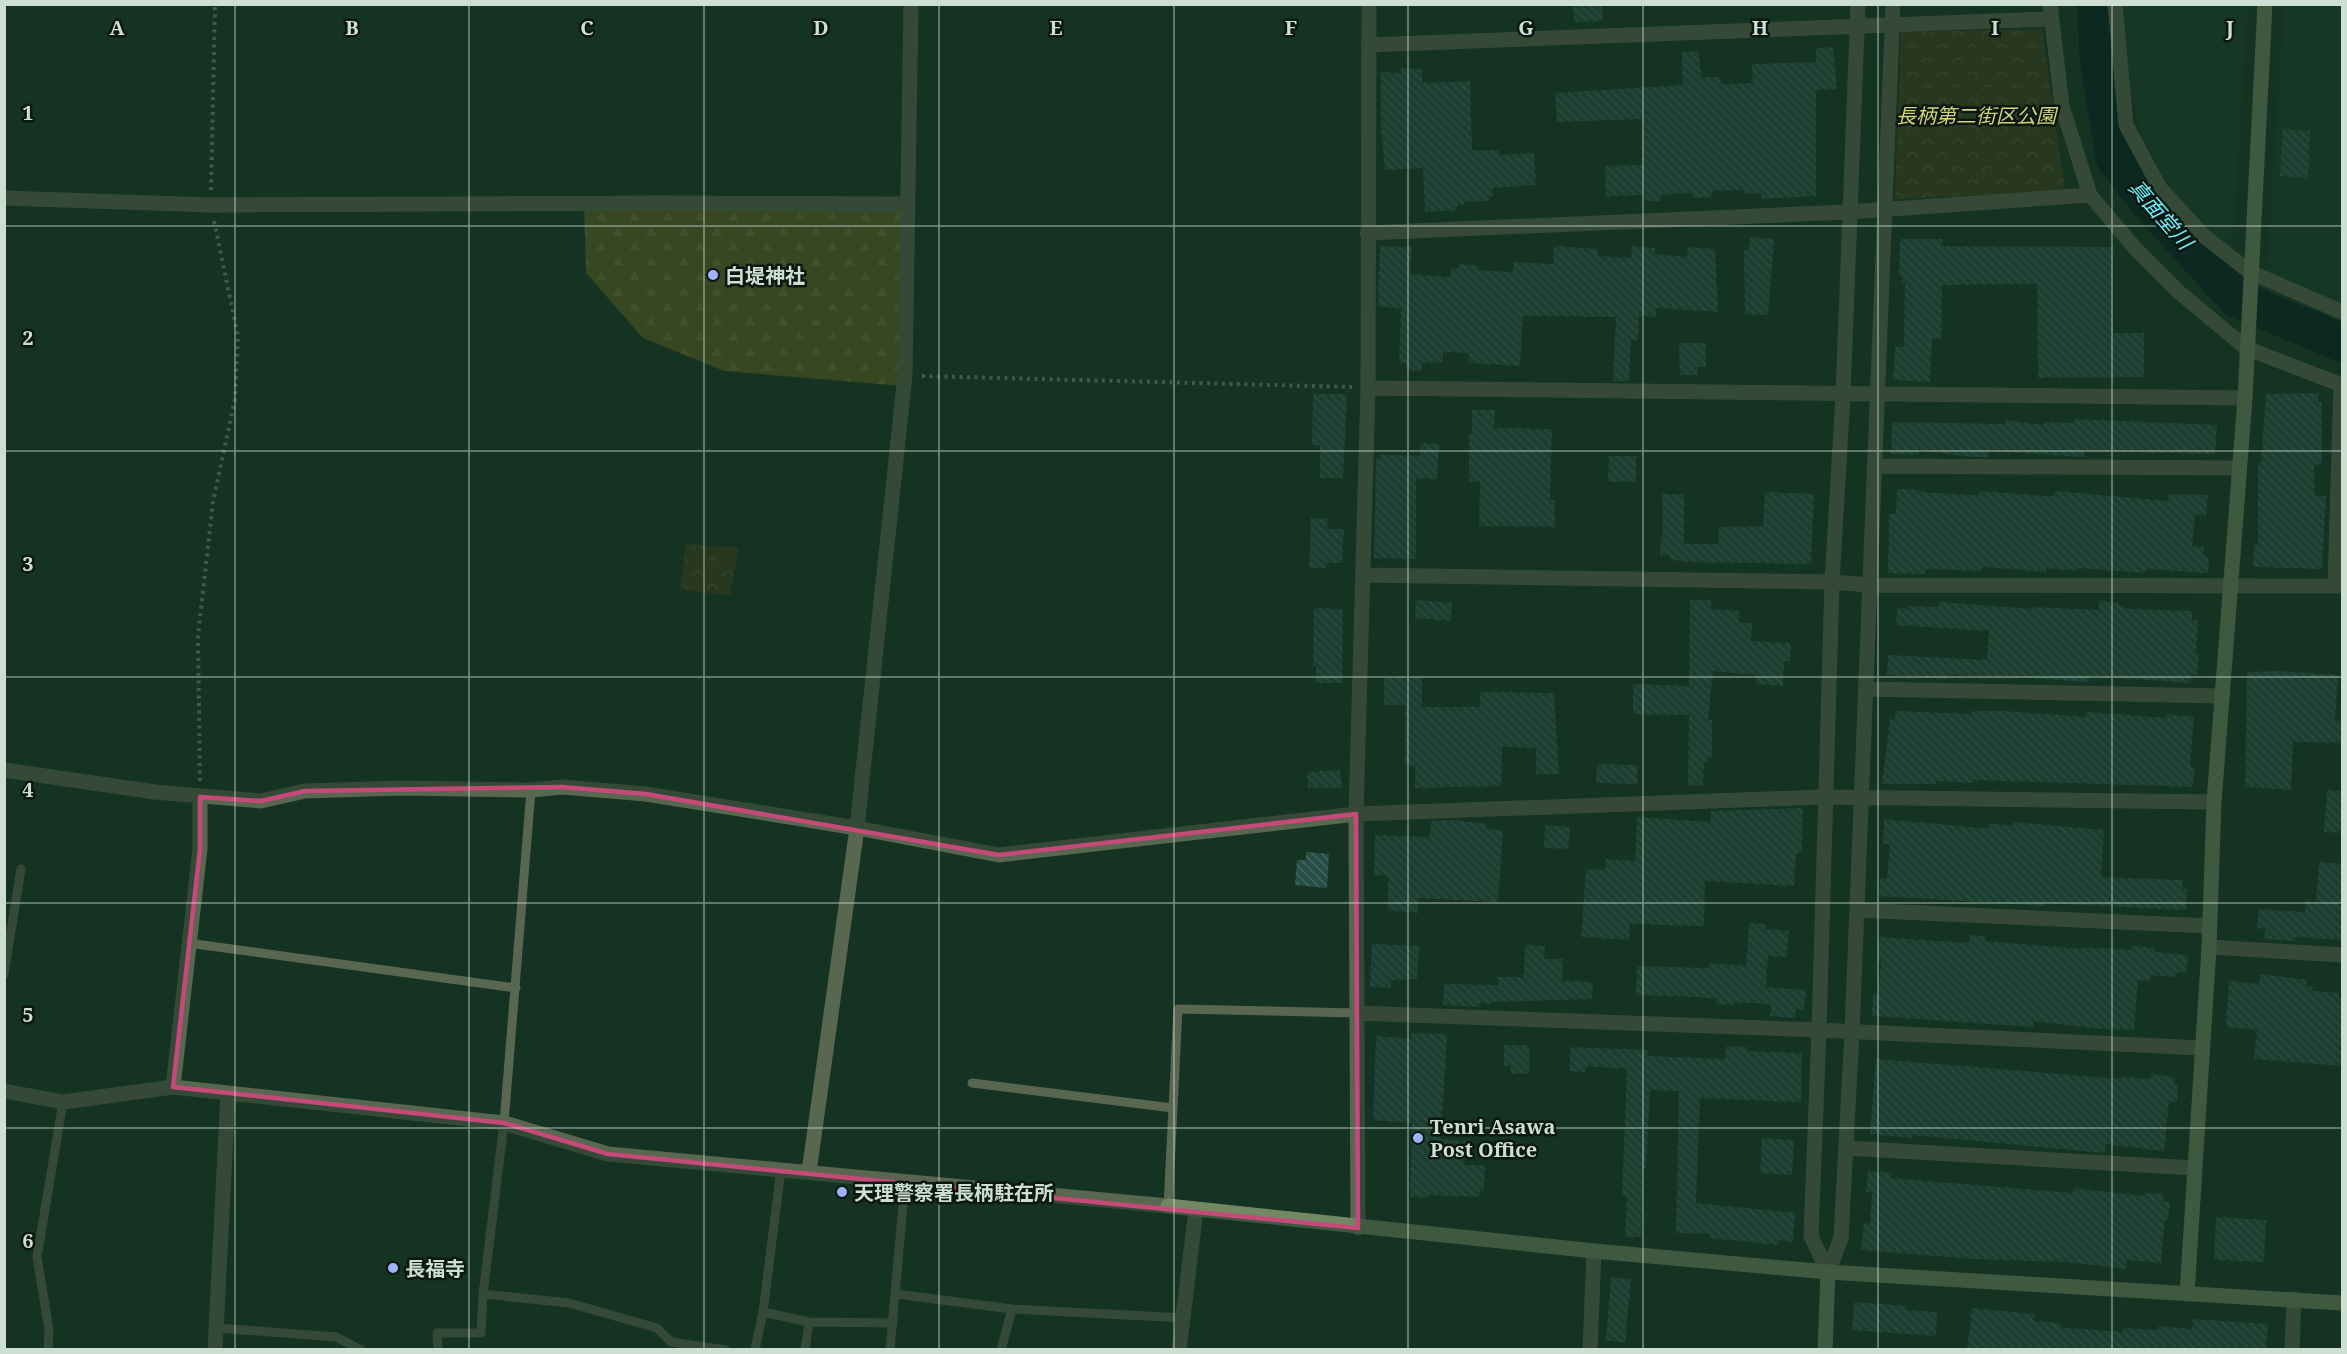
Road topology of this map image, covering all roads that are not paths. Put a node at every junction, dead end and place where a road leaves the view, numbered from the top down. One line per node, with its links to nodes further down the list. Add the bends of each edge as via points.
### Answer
1 (911, 4): 13 (street)
2 (1369, 4): 10 (street)
3 (1858, 4): 9 (street)
4 (1893, 4): 8 (street)
5 (2115, 4): 17 (street, via 2126,125 2160,188 2204,236)
6 (2265, 4): 17 (street)
7 (2050, 12): 8 (street); 11 (street, via 2062,105)
8 (1892, 23): 9 (street); 14 (street)
9 (1857, 24): 10 (street); 15 (street)
10 (1368, 45): 16 (street)
11 (2090, 195): 14 (street); 19 (street, via 2180,293)
12 (4, 198): 13 (street, via 211,205)
13 (906, 204): 41 (street, via 905,375)
14 (1885, 210): 15 (street); 23 (street)
15 (1848, 212): 16 (street); 22 (street)
16 (1367, 233): 21 (street)
17 (2250, 276): 18 (street); 19 (street)
18 (2343, 312)
19 (2246, 340): 20 (street); 24 (street)
20 (2342, 385): 30 (street)
21 (1368, 388): 22 (street); 27 (street)
22 (1843, 395): 23 (street); 28 (street)
23 (1876, 396): 24 (street); 25 (street)
24 (2245, 398): 26 (street)
25 (1874, 466): 26 (street); 29 (street)
26 (2239, 468): 31 (street)
27 (1363, 574): 28 (street); 40 (street)
28 (1832, 582): 29 (street); 37 (street)
29 (1869, 585): 31 (street); 32 (street)
30 (2339, 586): 31 (street)
31 (2232, 587): 33 (street)
32 (1865, 689): 33 (street); 38 (street)
33 (2222, 696): 39 (street)
34 (4, 770): 36 (street)
35 (531, 790): 36 (street, via 305,791 261,801); 41 (street, via 562,787 646,794); 49 (lane)
36 (200, 797): 45 (street, via 200,849)
37 (1824, 797): 38 (street); 40 (street); 51 (street)
38 (1862, 798): 39 (street); 43 (street)
39 (2214, 801): 44 (street)
40 (1356, 814): 41 (street, via 999,855); 50 (street)
41 (856, 828): 64 (street)
42 (21, 869): 48 (lane)
43 (1857, 910): 44 (street); 52 (street)
44 (2209, 926): 46 (street)
45 (188, 943): 49 (lane); 55 (street)
46 (2209, 947): 47 (street); 53 (street)
47 (2343, 956)
48 (4, 974)
49 (516, 988): 60 (lane)
50 (1356, 1013): 51 (street); 59 (lane, via 1178,1009); 68 (street)
51 (1819, 1030): 52 (street); 70 (street, via 1811,1236)
52 (1852, 1032): 53 (street); 61 (street)
53 (2202, 1048): 62 (street)
54 (972, 1083): 59 (lane)
55 (173, 1087): 57 (street); 58 (street)
56 (4, 1091): 58 (street)
57 (228, 1094): 60 (street); 81 (street)
58 (63, 1102): 83 (lane, via 37,1257 49,1330)
59 (1173, 1108): 66 (lane)
60 (504, 1123): 63 (street, via 608,1154); 71 (lane)
61 (1846, 1148): 62 (street); 70 (street, via 1841,1238)
62 (2194, 1168): 73 (street)
63 (781, 1169): 64 (street); 77 (lane)
64 (809, 1172): 65 (street)
65 (905, 1183): 66 (street); 72 (lane)
66 (1168, 1206): 67 (street)
67 (1196, 1210): 68 (street); 78 (street)
68 (1358, 1228): 69 (street)
69 (1594, 1251): 70 (street); 93 (street)
70 (1828, 1272): 73 (street); 94 (street)
71 (483, 1294): 82 (lane, via 569,1303 626,1317 657,1328); 86 (lane, via 481,1333 437,1333)
72 (896, 1294): 76 (lane); 80 (lane)
73 (2187, 1294): 74 (street)
74 (2294, 1299): 75 (street); 95 (street)
75 (2343, 1303)
76 (1012, 1309): 78 (lane); 91 (lane)
77 (763, 1312): 79 (lane); 88 (lane)
78 (1184, 1318): 92 (street)
79 (809, 1322): 80 (lane); 89 (lane)
80 (893, 1323): 90 (lane)
81 (218, 1328): 84 (street); 85 (lane, via 336,1337)
82 (671, 1346): 87 (lane)
83 (48, 1350)
84 (215, 1350)
85 (361, 1350)
86 (438, 1350)
87 (726, 1350)
88 (755, 1350)
89 (805, 1350)
90 (890, 1350)
91 (1001, 1350)
92 (1179, 1350)
93 (1590, 1350)
94 (1824, 1350)
95 (2292, 1350)

